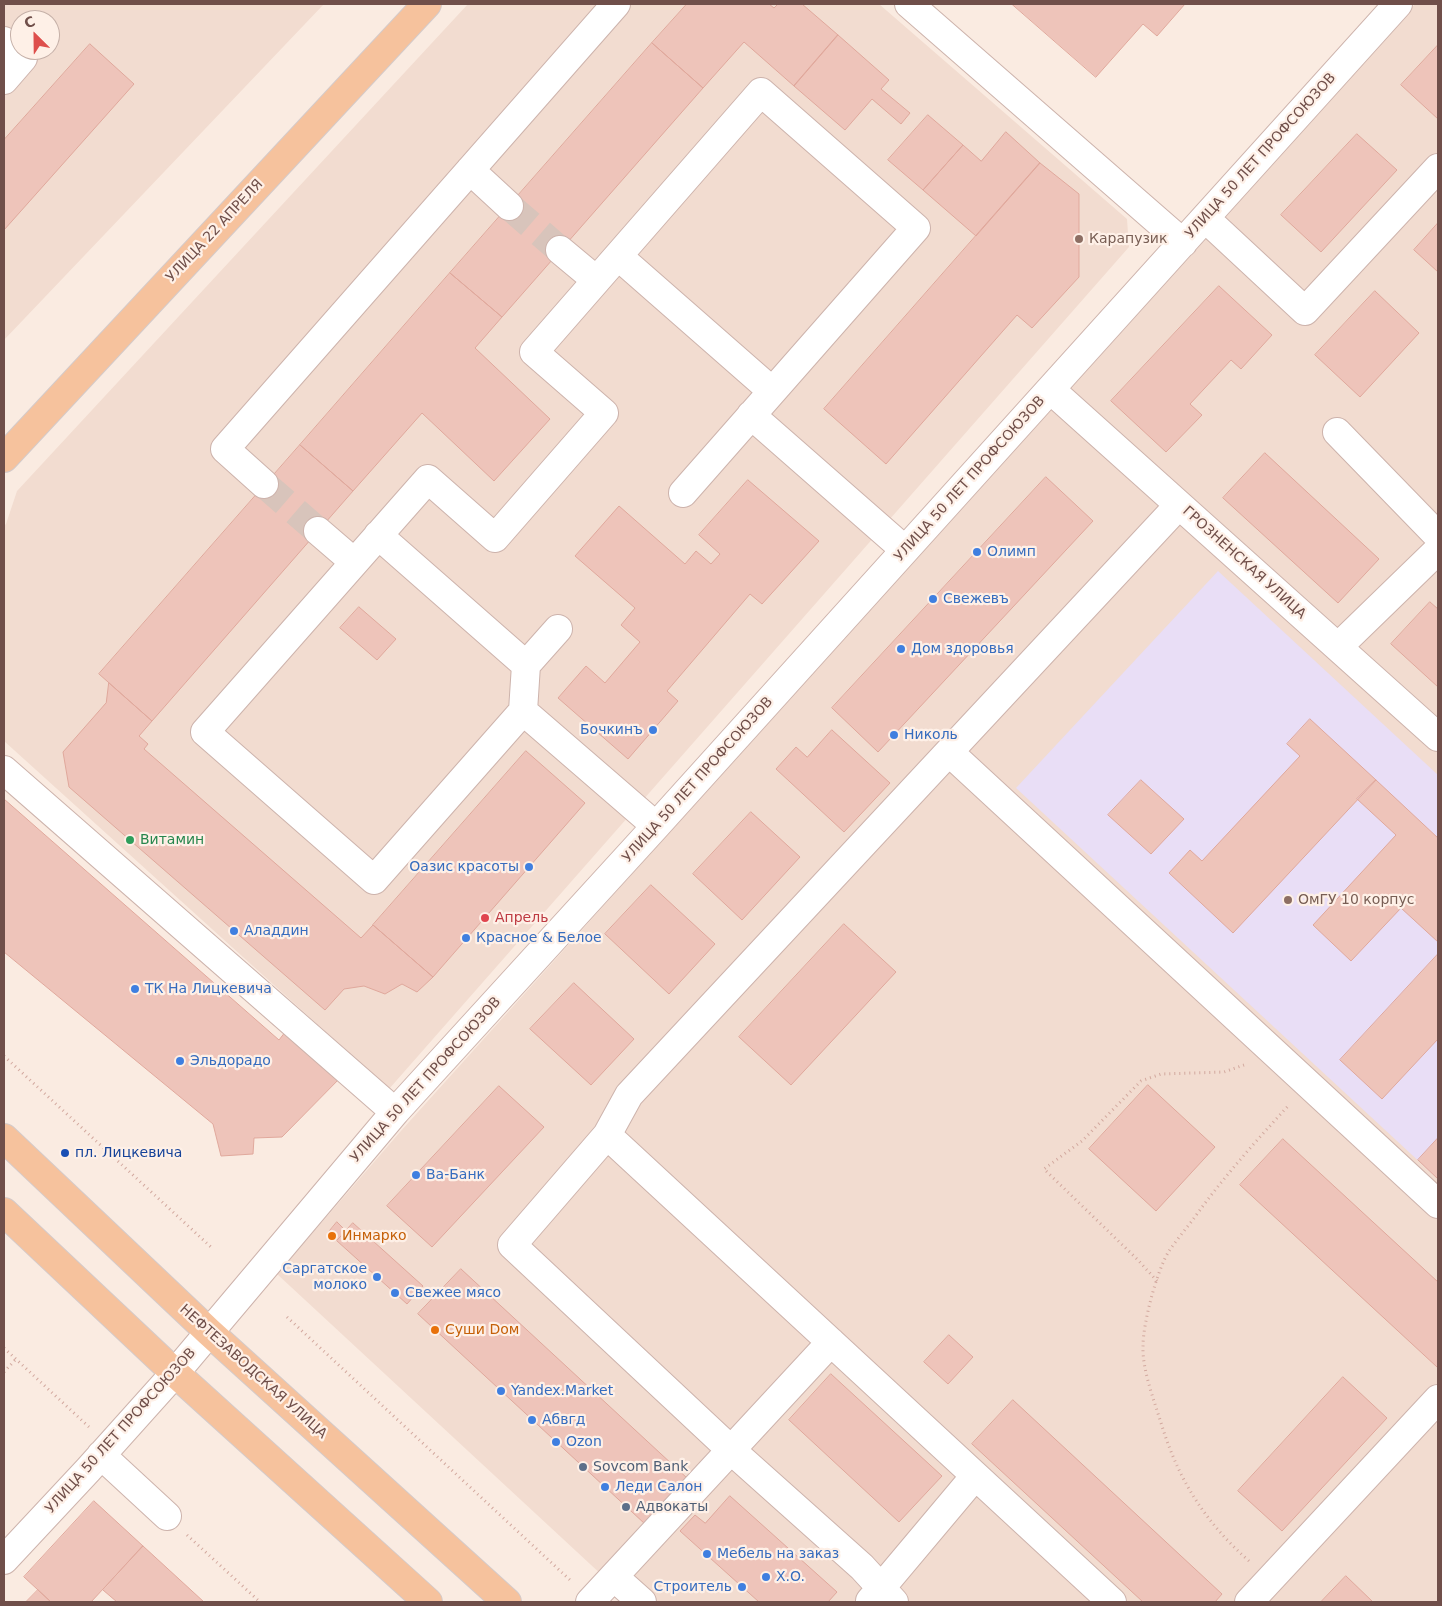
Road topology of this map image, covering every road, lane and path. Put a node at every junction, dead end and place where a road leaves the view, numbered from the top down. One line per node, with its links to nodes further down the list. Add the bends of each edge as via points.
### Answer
1 (427, 4): 19 (main road, УЛИЦА 22 АПРЕЛЯ)
2 (616, 4): 8 (street)
3 (909, 4): 11 (street)
4 (1398, 4): 10 (street, УЛИЦА 50 ЛЕТ ПРОФСОЮЗОВ)
5 (4, 41): 6 (street, via 23,58)
6 (4, 80)
7 (1438, 168): 10 (street, via 1305,311)
8 (470, 170): 9 (street); 20 (street, via 225,449)
9 (510, 206)
10 (1205, 218): 11 (street, УЛИЦА 50 ЛЕТ ПРОФСОЮЗОВ)
11 (1183, 243): 15 (street, УЛИЦА 50 ЛЕТ ПРОФСОЮЗОВ)
12 (560, 250): 14 (street)
13 (618, 256): 14 (street); 16 (street); 16 (street, via 761,92 842,163 916,228)
14 (596, 280): 24 (street, via 534,352 604,413 495,538 428,479)
15 (1051, 390): 22 (street, ГРОЗНЕНСКАЯ УЛИЦА); 26 (street, УЛИЦА 50 ЛЕТ ПРОФСОЮЗОВ)
16 (772, 391): 17 (street)
17 (751, 415): 21 (street); 26 (street)
18 (1337, 432): 25 (street)
19 (4, 458)
20 (264, 484)
21 (683, 493)
22 (1179, 504): 30 (street, ГРОЗНЕНСКАЯ УЛИЦА); 34 (street)
23 (318, 532): 28 (street)
24 (378, 535): 28 (street); 31 (street)
25 (1438, 536)
26 (905, 550): 36 (street, УЛИЦА 50 ЛЕТ ПРОФСОЮЗОВ)
27 (1438, 550): 30 (street)
28 (354, 562): 32 (street, via 205,732 374,880)
29 (558, 629): 31 (street)
30 (1338, 647): 33 (street, ГРОЗНЕНСКАЯ УЛИЦА)
31 (526, 665): 32 (street)
32 (524, 711): 36 (street)
33 (1438, 737)
34 (950, 752): 37 (street); 41 (street, via 629,1095)
35 (4, 770): 40 (street)
36 (656, 826): 40 (street, УЛИЦА 50 ЛЕТ ПРОФСОЮЗОВ)
37 (1265, 1044): 39 (street); 46 (path, via 1246,1064 1224,1072 1161,1074 1141,1081 1082,1141 1044,1169)
38 (4, 1056): 45 (path)
39 (1309, 1084): 43 (street); 46 (path, via 1207,1200 1168,1253)
40 (395, 1112): 48 (street, УЛИЦА 50 ЛЕТ ПРОФСОЮЗОВ)
41 (607, 1135): 49 (street); 56 (street, via 512,1245)
42 (4, 1138): 48 (main road, НЕФТЕЗАВОДСКАЯ УЛИЦА)
43 (1438, 1204)
44 (4, 1212): 53 (main road)
45 (212, 1248)
46 (1157, 1281): 61 (path, via 1142,1346 1148,1380 1167,1444 1185,1483 1206,1516 1234,1548)
47 (287, 1317): 63 (path)
48 (209, 1332): 53 (street, УЛИЦА 50 ЛЕТ ПРОФСОЮЗОВ); 66 (main road, НЕФТЕЗАВОДСКАЯ УЛИЦА)
49 (831, 1342): 56 (street); 57 (street)
50 (4, 1348): 51 (path)
51 (16, 1359): 52 (path); 55 (path)
52 (4, 1372)
53 (175, 1374): 55 (street, УЛИЦА 50 ЛЕТ ПРОФСОЮЗОВ); 65 (main road)
54 (1438, 1399): 61 (street)
55 (105, 1450): 58 (street); 59 (street, УЛИЦА 50 ЛЕТ ПРОФСОЮЗОВ)
56 (731, 1450): 60 (street); 62 (street, via 862,1567)
57 (975, 1476): 62 (street); 68 (street)
58 (167, 1516): 64 (path)
59 (4, 1560)
60 (614, 1577): 63 (street); 67 (street)
61 (1271, 1579): 69 (street)
62 (882, 1597)
63 (591, 1601)
64 (260, 1602)
65 (428, 1602)
66 (506, 1602)
67 (642, 1602)
68 (1112, 1602)
69 (1249, 1602)

